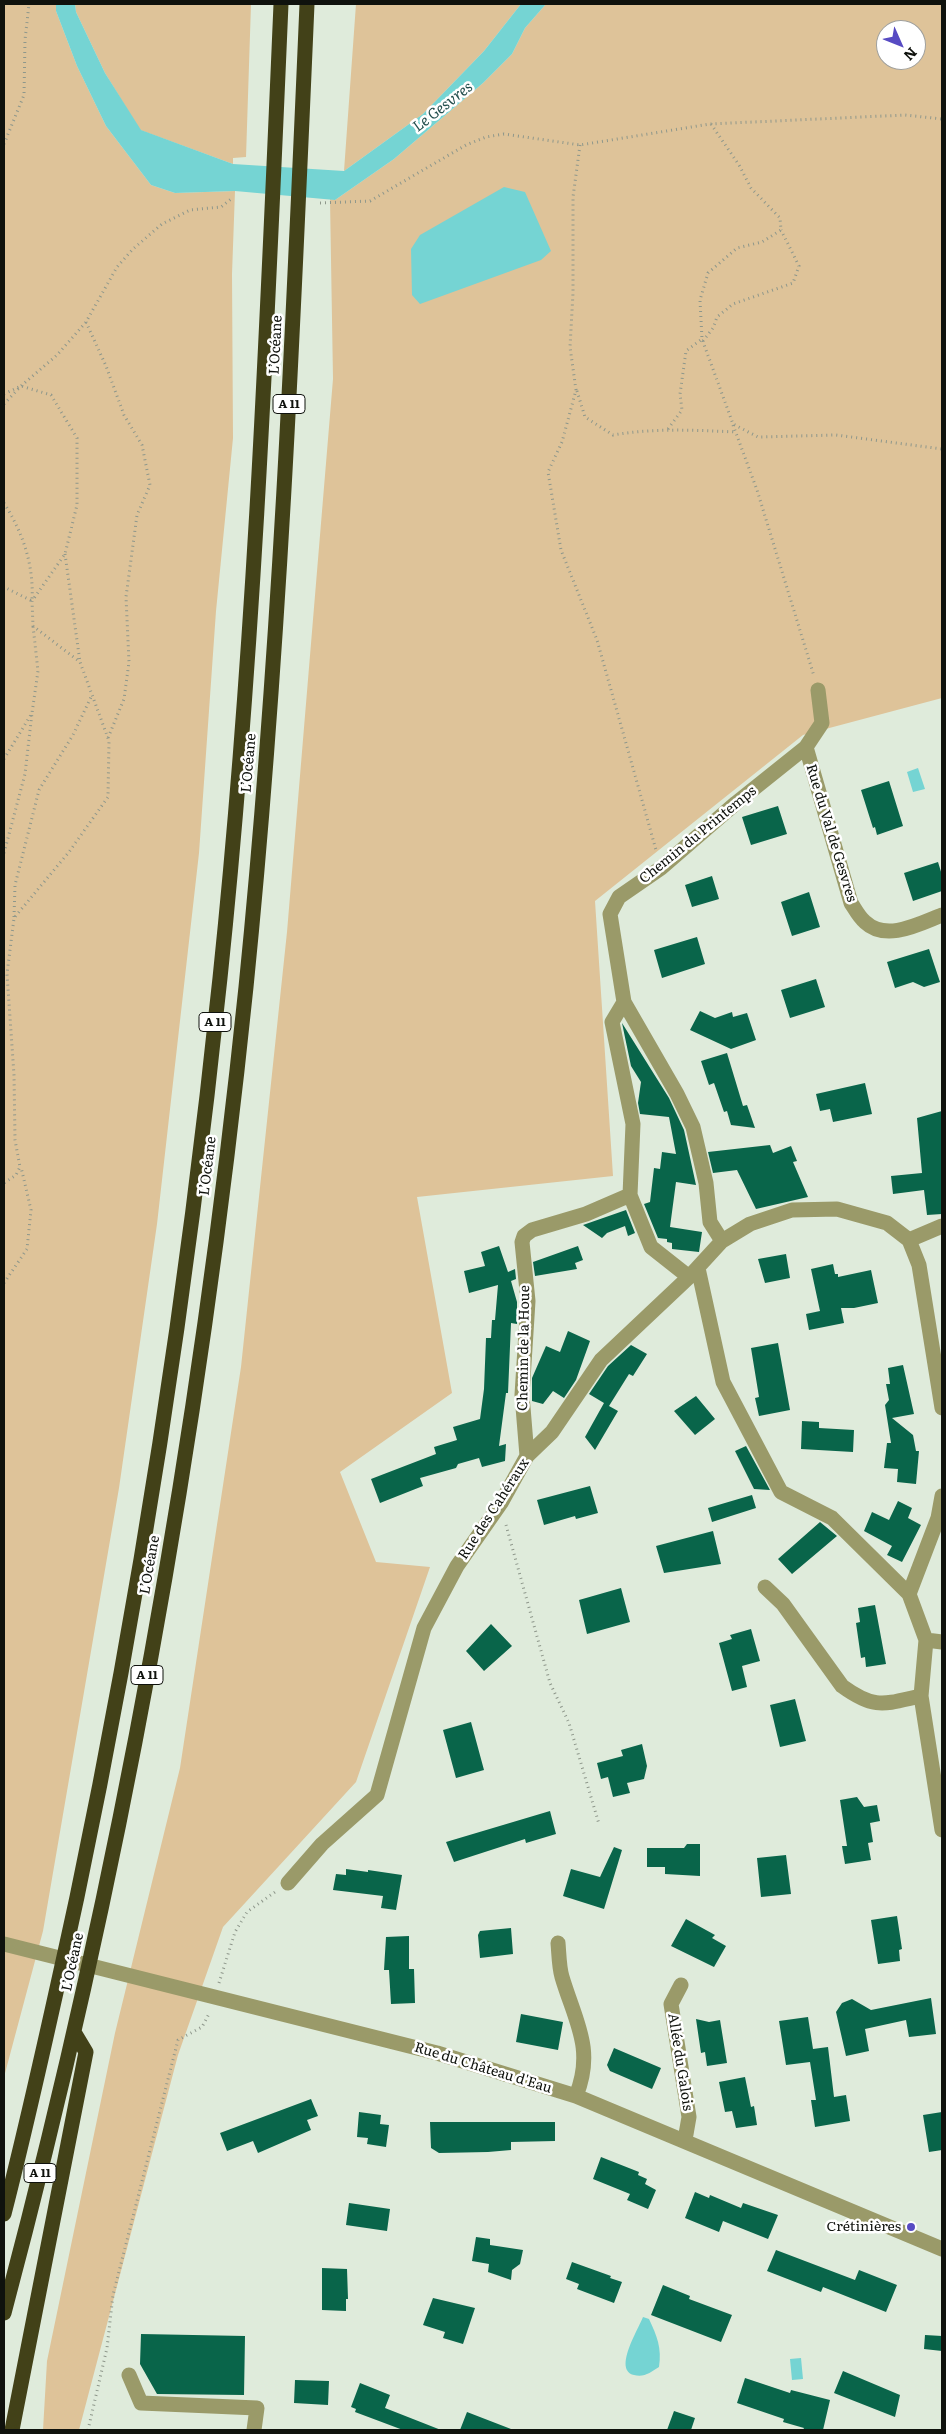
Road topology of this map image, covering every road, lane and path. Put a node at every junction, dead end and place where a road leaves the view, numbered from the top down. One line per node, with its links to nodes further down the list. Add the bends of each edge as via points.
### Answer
1 (29, 4): 6 (path, via 24,95)
2 (281, 4): 65 (highway, L’Océane / A 11, via 249,639 221,975 204,1119 177,1334 140,1571 87,1850)
3 (308, 4): 62 (highway, L’Océane / A 11, via 274,658 246,988 205,1317 161,1597 126,1787)
4 (942, 119): 5 (path, via 905,115)
5 (710, 124): 7 (path); 10 (path, via 751,188 780,218)
6 (4, 144)
7 (580, 145): 9 (path, via 504,134 486,138 466,145 370,201); 14 (path, via 572,197 570,347)
8 (231, 199): 11 (path, via 221,207 190,210 162,224 117,267)
9 (320, 203)
10 (781, 230): 12 (path, via 762,242 737,248 708,273 700,300); 12 (path, via 798,266 793,283 733,304 717,317)
11 (86, 322): 13 (path, via 57,355); 30 (path, via 124,415 142,445 150,485 137,515 126,597 130,662 124,699)
12 (703, 340): 17 (path); 18 (path, via 686,351 680,394 682,410)
13 (21, 386): 15 (path); 16 (path); 22 (path, via 51,395 77,438 77,505)
14 (576, 390): 18 (path, via 585,417 613,435); 34 (path, via 562,442 548,472 561,550 597,640)
15 (4, 394)
16 (4, 404)
17 (733, 424): 19 (path); 20 (path, via 758,437 836,435)
18 (668, 429): 19 (path)
19 (736, 432): 27 (path)
20 (942, 449)
21 (4, 503): 24 (path, via 19,528 33,580)
22 (65, 554): 24 (path); 26 (path)
23 (4, 587): 24 (path)
24 (32, 601): 25 (path)
25 (33, 626): 26 (path); 29 (path, via 38,671)
26 (80, 662): 28 (path)
27 (818, 690): 31 (street, Chemin du Printemps, via 822,723)
28 (92, 695): 30 (path); 36 (path, via 74,735 39,790 15,885)
29 (32, 714): 32 (path); 33 (path, via 25,774)
30 (108, 738): 36 (path, via 108,797 69,852)
31 (806, 747): 34 (street, Chemin du Printemps); 35 (street, Rue du Val de Gesvres, via 851,903 864,922 876,930 890,932)
32 (4, 759)
33 (4, 853)
34 (661, 868): 37 (street, Chemin du Printemps, via 619,897 610,914)
35 (942, 915)
36 (14, 918): 38 (path, via 7,974 15,1140)
37 (624, 1002): 40 (street, via 612,1022 633,1124); 43 (street, Chemin du Printemps, via 693,1127 706,1183 710,1222)
38 (20, 1167): 39 (path, via 16,1175); 45 (path, via 31,1210 27,1249)
39 (4, 1183)
40 (630, 1195): 44 (street, via 651,1247); 47 (street, Chemin de la Houe, via 586,1214 532,1230 522,1239 528,1301 522,1395)
41 (942, 1226): 42 (street)
42 (910, 1240): 43 (street, Rue des Cahéraux, via 887,1223 837,1209 792,1210 750,1224); 46 (street, via 920,1265)
43 (722, 1242): 44 (street, Rue des Cahéraux)
44 (694, 1273): 47 (street, Rue des Cahéraux, via 601,1360 552,1432); 51 (street, via 723,1382 781,1492 832,1518)
45 (4, 1283)
46 (942, 1408)
47 (527, 1456): 49 (street, Rue des Cahéraux)
48 (942, 1496): 51 (street, via 938,1518)
49 (500, 1503): 55 (path, via 550,1683 569,1723); 57 (street, Rue des Cahéraux, via 457,1566 424,1628 377,1795 322,1844)
50 (765, 1587): 54 (street, via 783,1604 842,1686 856,1696 878,1704)
51 (910, 1594): 52 (street)
52 (926, 1640): 53 (street); 54 (street)
53 (942, 1642)
54 (921, 1696): 56 (street)
55 (599, 1824)
56 (942, 1830)
57 (288, 1883): 61 (path, via 247,1912 235,1932)
58 (558, 1943): 63 (street, via 561,1976 580,2024 583,2047 584,2072)
59 (4, 1944): 61 (street, Rue du Château d'Eau)
60 (681, 1986): 64 (street, Allée du Galois, via 671,2004 689,2117)
61 (216, 1996): 63 (street, Rue du Château d'Eau, via 437,2053); 72 (path, via 202,2027 178,2040 113,2295 107,2348)
62 (74, 2032): 69 (highway, L’Océane / A 11); 71 (highway, via 86,2052)
63 (576, 2096): 64 (street, Rue du Château d'Eau)
64 (686, 2140): 68 (street, Rue du Château d'Eau)
65 (20, 2147): 66 (highway); 67 (highway, L’Océane / A 11)
66 (4, 2168)
67 (4, 2214)
68 (942, 2249)
69 (4, 2313)
70 (129, 2375): 73 (street, via 141,2403 257,2408)
71 (12, 2430)
72 (88, 2430)
73 (254, 2430)

